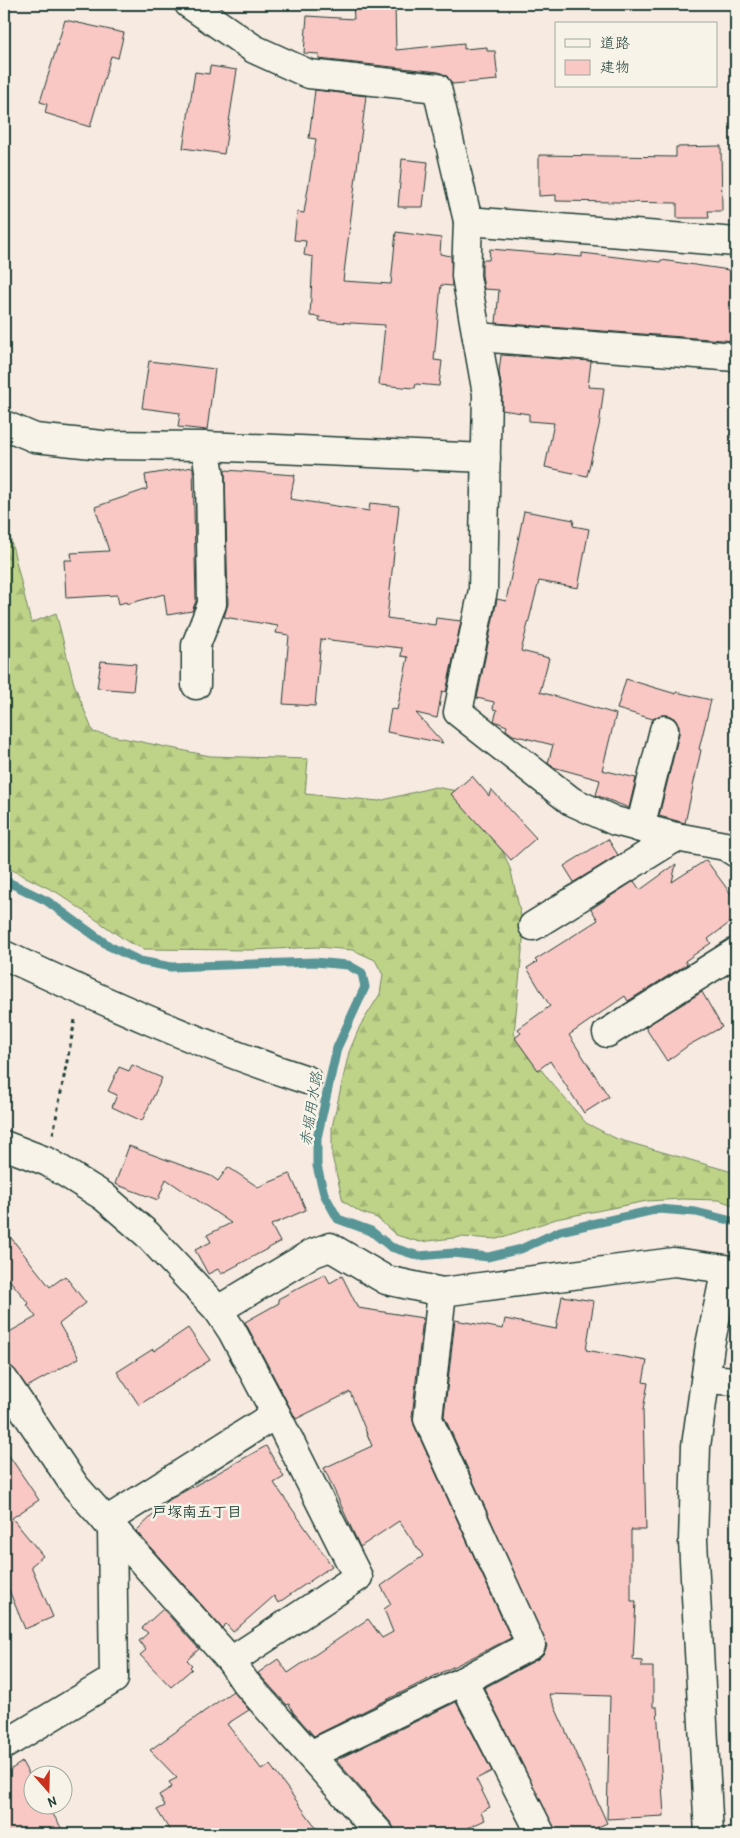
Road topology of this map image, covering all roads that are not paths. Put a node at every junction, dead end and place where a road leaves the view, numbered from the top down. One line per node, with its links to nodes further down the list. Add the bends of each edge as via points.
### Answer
1 (189, 4): 2 (street, via 254,49 309,74 437,88)
2 (468, 222): 3 (street); 4 (street, via 466,276)
3 (736, 242)
4 (477, 337): 5 (street); 8 (street, via 487,394)
5 (736, 357)
6 (4, 425): 7 (street, via 35,438 102,445)
7 (205, 446): 8 (street); 9 (street, via 210,475 212,604 196,645)
8 (486, 458): 11 (street, via 483,590 458,712 571,801 615,821)
9 (196, 685)
10 (664, 730): 11 (street)
11 (640, 828): 12 (street)
12 (676, 837): 13 (street, via 724,846); 14 (street)
13 (736, 853)
14 (533, 926)
15 (736, 952): 17 (street)
16 (4, 955): 18 (street, via 164,1028)
17 (607, 1032)
18 (307, 1080)
19 (4, 1145): 21 (street, via 48,1162 103,1196 147,1234)
20 (442, 1292): 21 (street, via 386,1280 330,1247 311,1254); 22 (street, via 674,1262 726,1268); 28 (street, via 428,1419 531,1644)
21 (218, 1310): 25 (street)
22 (706, 1379): 24 (street); 33 (street, via 696,1446 692,1540)
23 (4, 1380): 26 (street, via 55,1459)
24 (736, 1381)
25 (276, 1414): 26 (street); 27 (street, via 358,1577)
26 (109, 1524): 27 (street); 29 (street, via 114,1679)
27 (231, 1661): 30 (street, via 245,1682)
28 (463, 1681): 30 (street); 32 (street)
29 (4, 1746)
30 (310, 1755): 31 (street)
31 (380, 1834)
32 (541, 1834)
33 (709, 1834)

